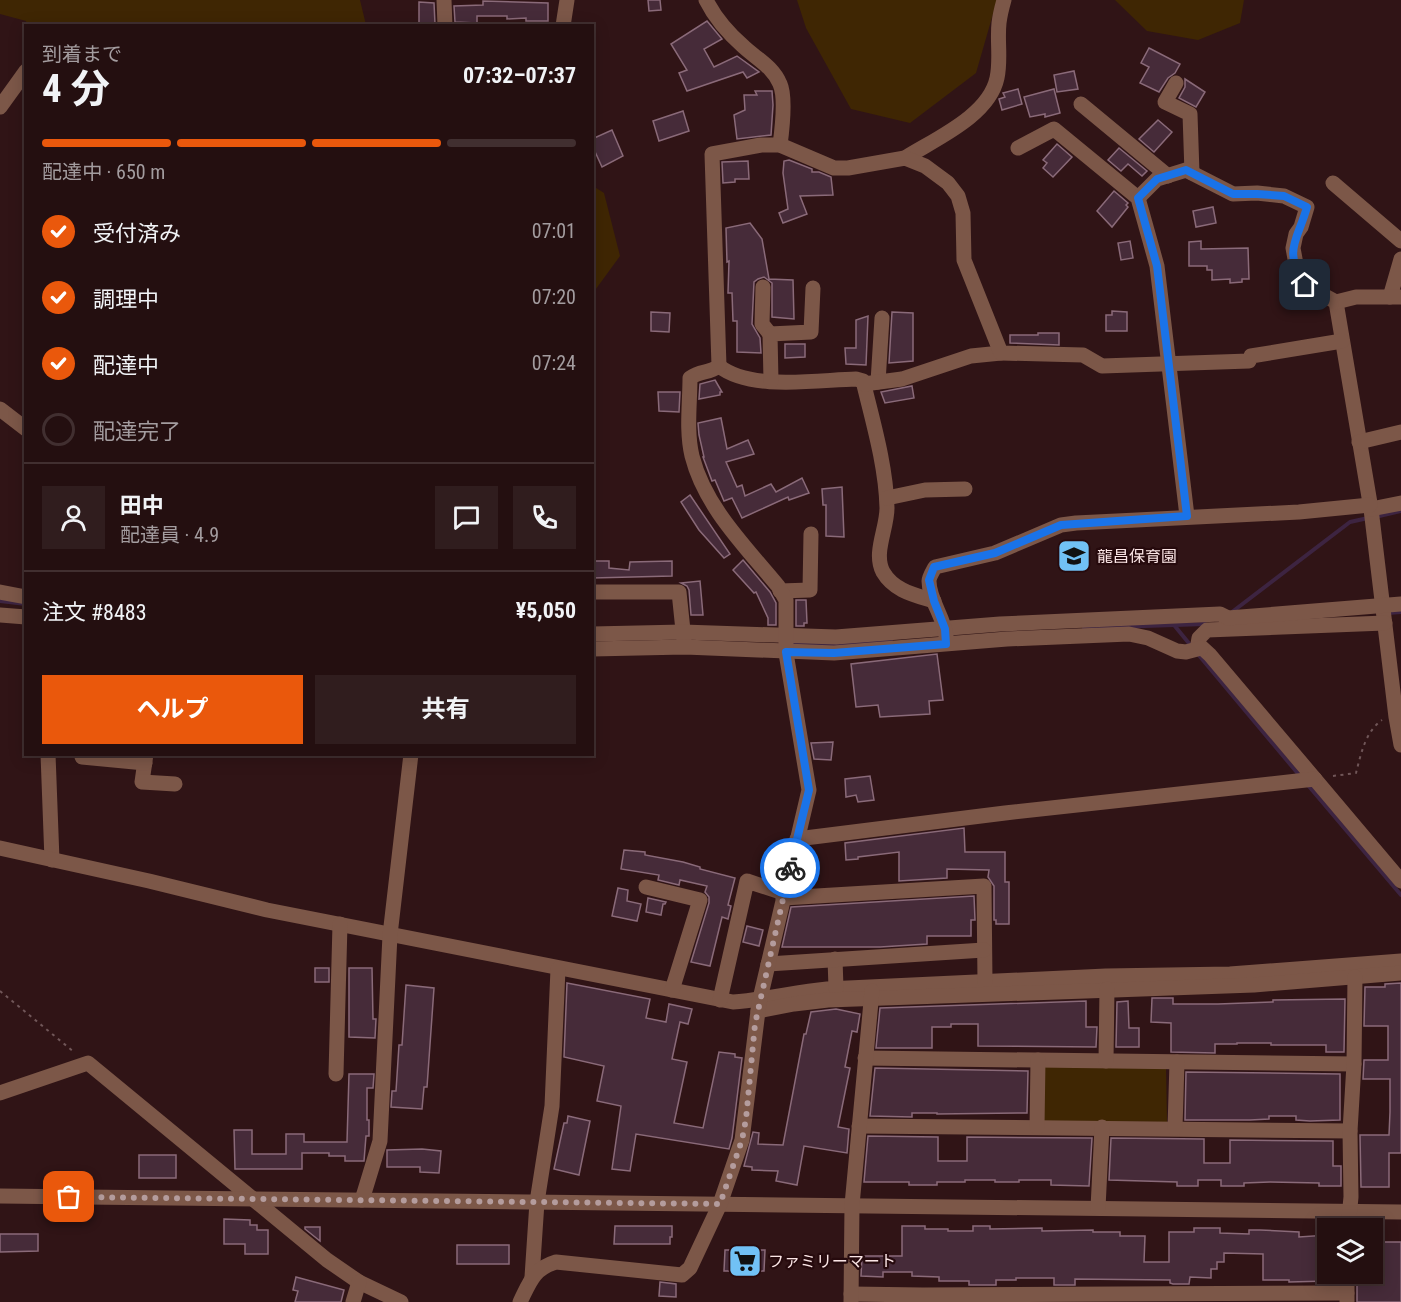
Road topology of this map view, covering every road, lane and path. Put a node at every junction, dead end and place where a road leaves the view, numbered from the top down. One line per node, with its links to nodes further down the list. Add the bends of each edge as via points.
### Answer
1 (444, 0): 5 (street)
2 (567, 0): 6 (street)
3 (706, 0): 11 (street, via 714,15 744,47 770,67 781,85)
4 (1004, 0): 13 (street, via 997,80 986,102 967,120)
5 (444, 24)
6 (563, 24)
7 (24, 74): 10 (street)
8 (1176, 83): 14 (street, via 1166,102 1190,114)
9 (1081, 104): 15 (street)
10 (0, 107)
11 (780, 145): 13 (street, via 834,168); 29 (street, via 712,154)
12 (1018, 148): 17 (street, via 1054,129)
13 (905, 158): 27 (street, via 925,166 958,196 963,213 964,260)
14 (1192, 173): 15 (street, via 1186,170); 23 (street, via 1233,194 1284,196 1307,207 1296,234 1294,261 1305,285)
15 (1168, 176): 17 (street, via 1157,179)
16 (1333, 183): 18 (street)
17 (1138, 198): 28 (street, via 1157,266)
18 (1401, 241)
19 (1401, 259): 22 (street)
20 (763, 287): 25 (street, via 762,324)
21 (813, 288): 25 (street, via 811,332)
22 (1396, 297): 23 (street, via 1356,297)
23 (1336, 302): 26 (street)
24 (882, 318): 31 (street)
25 (770, 334): 30 (street)
26 (1342, 341): 28 (street, via 1251,356 1249,361); 35 (street)
27 (1001, 353): 28 (street, via 1083,355 1102,366); 31 (street, via 971,356 902,379)
28 (1169, 365): 40 (street)
29 (719, 366): 30 (street, via 746,379); 42 (street, via 690,378 692,457 711,504)
30 (771, 381): 31 (street, via 856,379)
31 (871, 383): 37 (street)
32 (0, 409): 33 (street)
33 (24, 427)
34 (1401, 432): 35 (street)
35 (1359, 442): 39 (street)
36 (965, 489): 37 (street, via 925,490)
37 (886, 498): 46 (street, via 887,515 879,555 882,571 902,591)
38 (1401, 503): 39 (street)
39 (1371, 513): 40 (street); 48 (street)
40 (1187, 516): 46 (street, via 1061,525 995,553 934,567 929,580)
41 (811, 534): 42 (street, via 810,590)
42 (780, 591): 55 (street, via 786,600)
43 (0, 592): 45 (street)
44 (594, 592): 54 (street, via 679,592)
45 (24, 597)
46 (934, 601): 53 (street)
47 (1401, 604): 48 (street)
48 (1384, 614): 51 (street); 51 (street, via 1220,614); 58 (street)
49 (0, 615): 50 (street)
50 (24, 617)
51 (1207, 623): 53 (street, via 1000,624); 57 (street)
52 (594, 634): 54 (street)
53 (946, 636): 55 (street, via 834,653); 57 (street, via 1007,639 1129,634 1177,651)
54 (684, 639): 55 (street); 56 (street)
55 (786, 644): 66 (street, via 809,790)
56 (594, 649)
57 (1196, 649): 64 (street, via 1210,656)
58 (1397, 716): 59 (street); 64 (path, via 1385,717 1375,725 1356,773)
59 (1401, 746)
60 (48, 756): 68 (street)
61 (411, 756): 73 (street)
62 (82, 757): 63 (street)
63 (145, 759): 65 (street, via 142,782)
64 (1308, 780): 66 (street); 69 (street)
65 (175, 784)
66 (797, 839): 71 (street)
67 (0, 848): 68 (street)
68 (52, 860): 72 (street)
69 (1401, 881)
70 (646, 887): 84 (street, via 700,900)
71 (784, 895): 74 (street, via 984,886); 77 (street); 87 (street, via 747,880)
72 (340, 929): 73 (street); 95 (street)
73 (389, 939): 78 (street); 104 (street, via 380,1141)
74 (984, 950): 75 (street); 81 (street)
75 (835, 959): 77 (street); 82 (street)
76 (1401, 961): 81 (street, via 1230,974)
77 (768, 964): 88 (street)
78 (558, 973): 84 (street); 105 (street, via 552,1106)
79 (1401, 973): 80 (street)
80 (1355, 977): 83 (street, via 1254,986); 94 (street)
81 (985, 982): 86 (street)
82 (837, 988): 86 (street); 88 (street, via 791,992)
83 (1107, 989): 86 (street); 91 (street)
84 (672, 990): 87 (street)
85 (0, 991): 93 (path)
86 (872, 993): 88 (street); 89 (street)
87 (720, 1000): 88 (street)
88 (759, 1006): 106 (street, via 744,1129)
89 (866, 1058): 90 (street); 97 (street)
90 (1038, 1060): 91 (street); 98 (street)
91 (1106, 1061): 92 (street)
92 (1177, 1062): 94 (street); 100 (street)
93 (88, 1063): 96 (street); 103 (street)
94 (1354, 1064): 101 (street)
95 (336, 1074)
96 (0, 1093)
97 (859, 1126): 98 (street); 107 (street)
98 (1037, 1127): 99 (street)
99 (1102, 1127): 100 (street); 108 (street)
100 (1175, 1128): 101 (street)
101 (1350, 1131): 109 (street)
102 (0, 1196): 103 (street)
103 (252, 1199): 104 (street); 113 (street)
104 (362, 1200): 105 (street)
105 (537, 1202): 106 (street); 112 (street)
106 (720, 1204): 107 (street); 112 (street, via 690,1268 682,1275 556,1262 543,1266)
107 (852, 1205): 108 (street); 114 (street)
108 (1098, 1208): 109 (street)
109 (1349, 1212): 110 (street); 111 (street)
110 (1401, 1212)
111 (1349, 1218)
112 (532, 1277): 120 (street)
113 (359, 1282): 118 (street); 119 (street)
114 (851, 1298): 117 (street)
115 (1169, 1298): 116 (street); 117 (street)
116 (1347, 1298)
117 (923, 1299)
118 (353, 1302)
119 (401, 1302)
120 (519, 1302)

